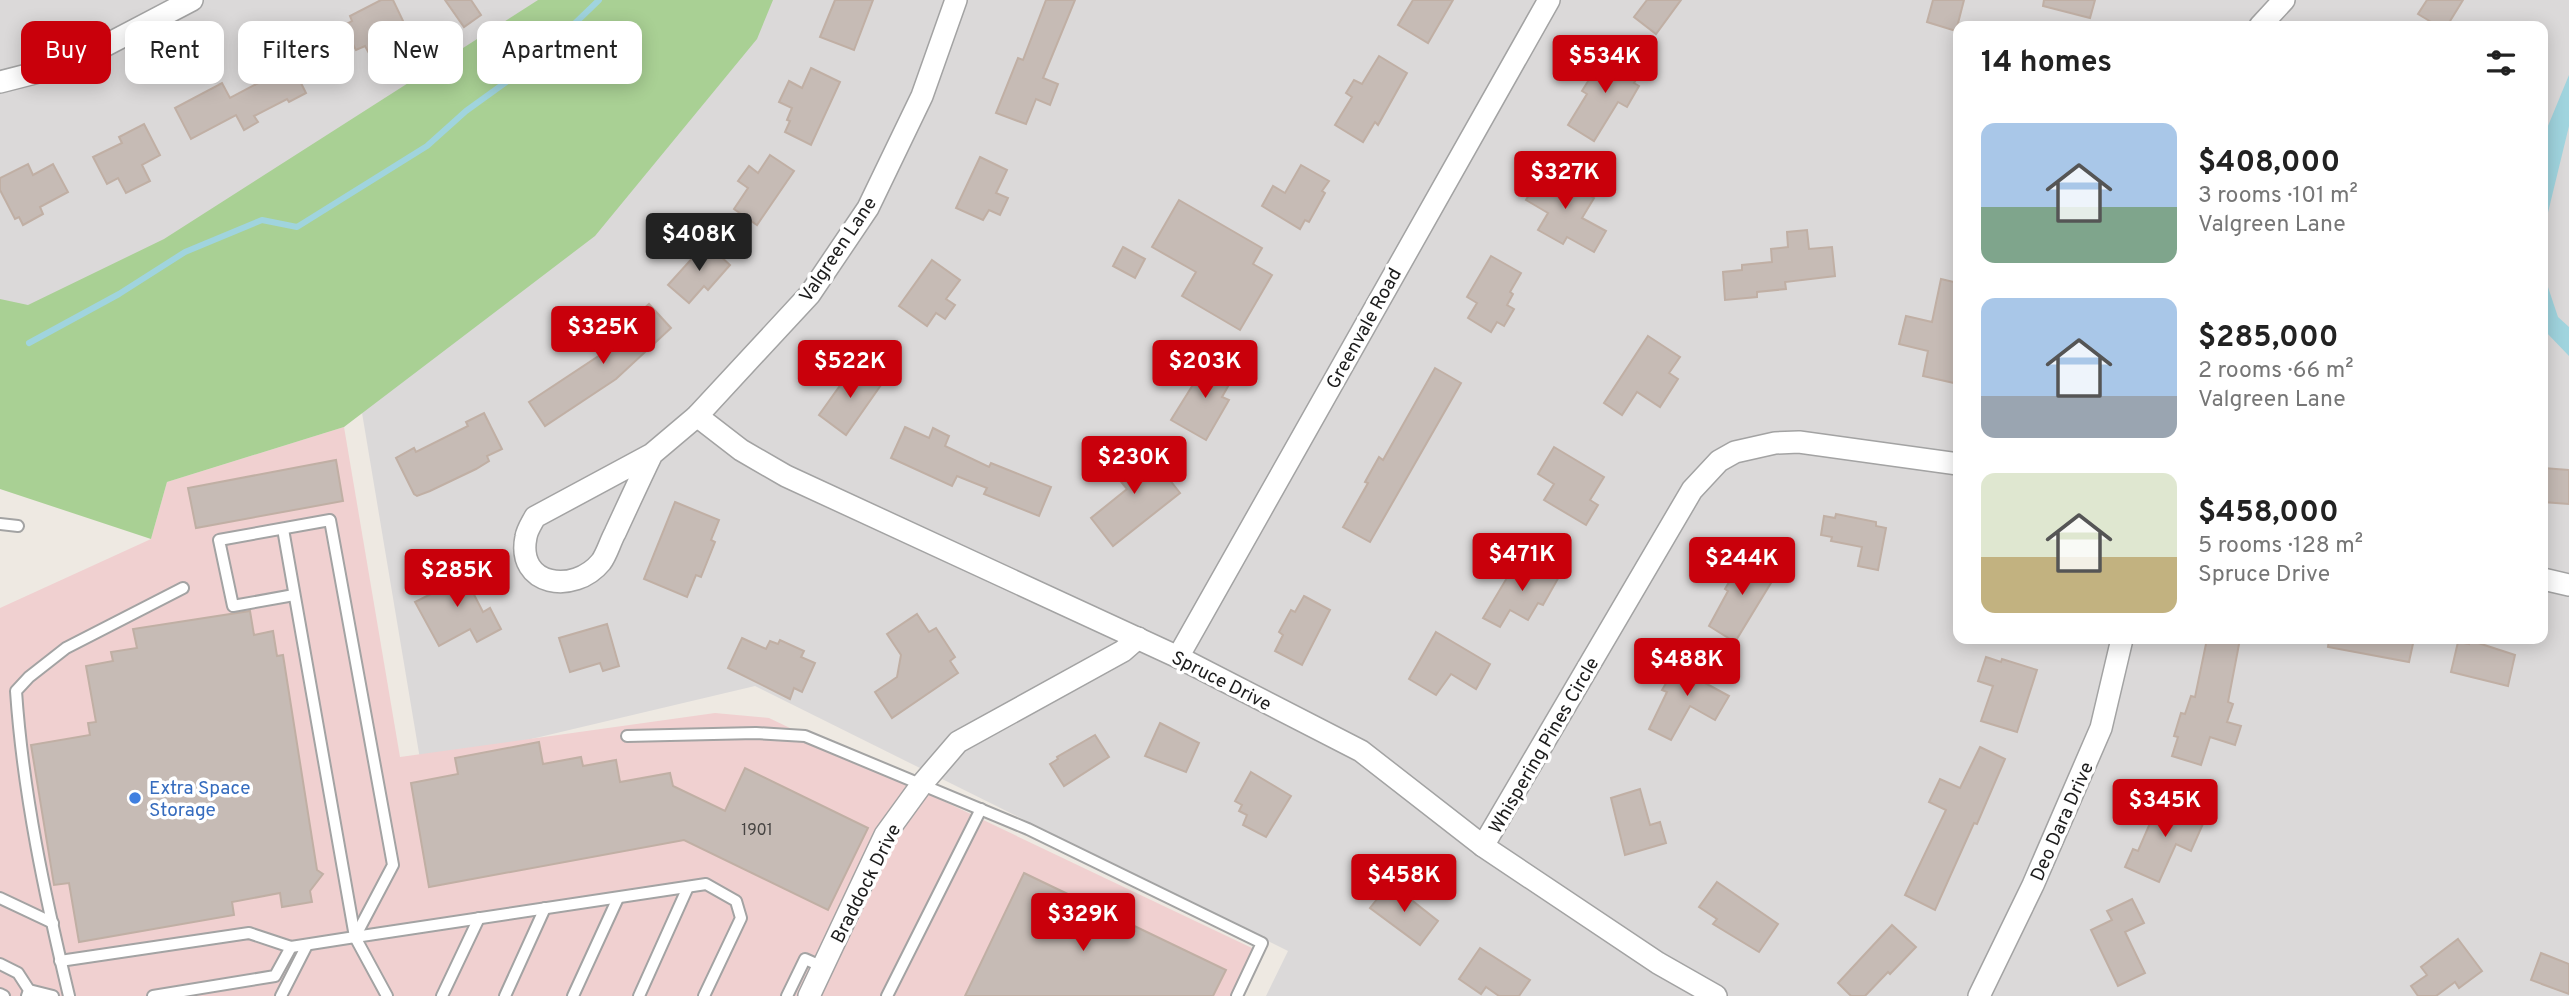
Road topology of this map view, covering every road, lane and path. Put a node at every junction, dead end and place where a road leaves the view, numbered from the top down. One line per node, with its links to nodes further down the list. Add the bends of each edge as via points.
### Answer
1 (192, 0): 4 (street, via 70,64)
2 (957, 0): 5 (street, Valgreen Lane, via 922,96 868,208 810,294)
3 (1549, 0): 17 (street, Greenvale Road)
4 (0, 82)
5 (697, 416): 6 (street, Valgreen Lane); 15 (street, Spruce Drive, via 741,450 786,476)
6 (652, 454): 6 (street, Valgreen Lane, via 535,517 526,536 526,559 532,570 546,580 565,583 584,576 601,562)
7 (1953, 463): 21 (street, Whispering Pines Circle, via 1799,442 1753,446 1719,461 1692,490)
8 (0, 524): 9 (lane)
9 (18, 526)
10 (283, 529): 14 (lane); 14 (lane, via 219,540 233,606); 28 (lane, via 330,520 393,865)
11 (2548, 580): 12 (street)
12 (2569, 584)
13 (183, 588): 27 (lane, via 66,648 16,691 30,811)
14 (294, 595): 28 (lane)
15 (1138, 638): 17 (street, Spruce Drive); 19 (street, Braddock Drive, via 1123,651 958,742)
16 (2121, 644): 35 (street, Deo Dara Drive, via 2101,728)
17 (1178, 657): 21 (street, Spruce Drive, via 1361,751)
18 (627, 736): 19 (lane, via 805,736)
19 (922, 784): 20 (lane); 33 (street, Braddock Drive, via 885,835)
20 (981, 809): 48 (lane); 49 (lane, via 1262,943)
21 (1483, 846): 50 (street, Spruce Drive, via 1658,963)
22 (688, 887): 24 (lane); 44 (lane); 45 (lane, via 706,884 736,901 741,918)
23 (0, 898): 27 (lane)
24 (618, 898): 25 (lane); 43 (lane)
25 (545, 908): 26 (lane); 42 (lane)
26 (478, 918): 28 (lane); 41 (lane)
27 (53, 923): 31 (lane)
28 (355, 937): 29 (lane); 40 (lane)
29 (307, 945): 30 (lane); 39 (lane)
30 (291, 947): 31 (lane, via 250,933); 38 (lane, via 275,976)
31 (60, 961): 37 (lane)
32 (0, 964): 34 (lane, via 18,973)
33 (823, 967): 46 (lane, via 805,959); 47 (street, Braddock Drive)
34 (28, 993): 36 (lane)
35 (1987, 993)
36 (53, 996)
37 (68, 996)
38 (153, 996)
39 (281, 996)
40 (387, 996)
41 (442, 996)
42 (505, 996)
43 (573, 996)
44 (639, 996)
45 (704, 996)
46 (787, 996)
47 (810, 996)
48 (887, 996)
49 (1237, 996)
50 (1716, 996)

